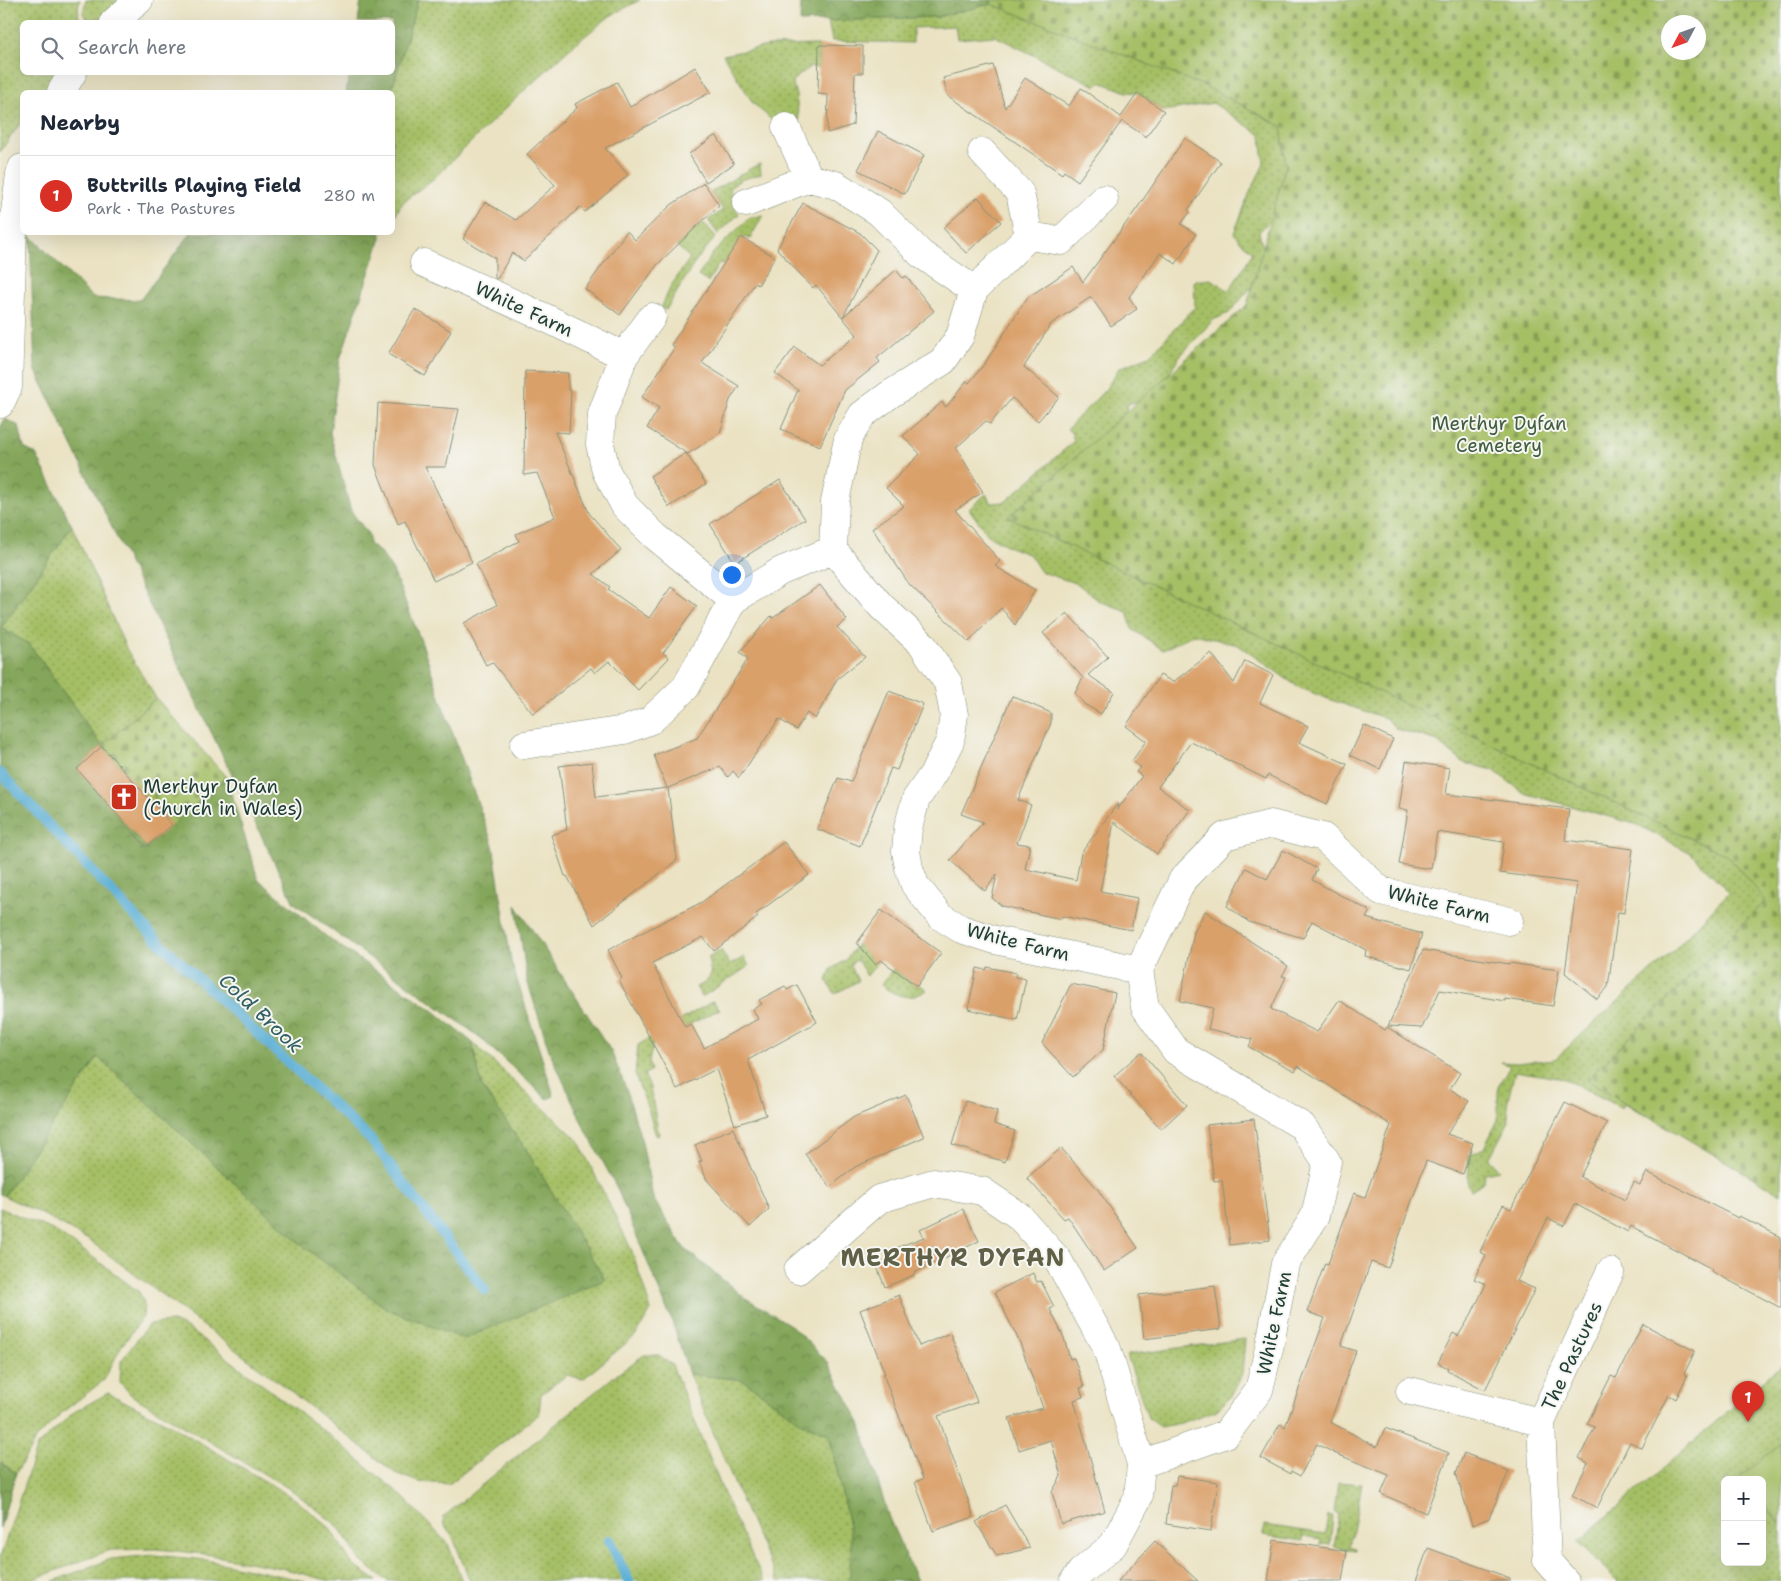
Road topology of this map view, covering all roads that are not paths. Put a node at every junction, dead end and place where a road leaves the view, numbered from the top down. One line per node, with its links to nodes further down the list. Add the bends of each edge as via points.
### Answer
1 (139, 0): 2 (street)
2 (116, 20)
3 (71, 75): 4 (street)
4 (62, 90)
5 (786, 127): 8 (street)
6 (982, 152): 11 (street, via 1020,193)
7 (20, 174): 16 (street, via 13,227 8,387)
8 (809, 178): 10 (street); 13 (street, via 836,185 879,212 921,254)
9 (1104, 199): 11 (street, via 1061,241)
10 (746, 203)
11 (1030, 236): 13 (street)
12 (424, 263): 15 (street, White Farm)
13 (974, 290): 17 (street, via 960,336 942,361 862,415 848,438 835,502)
14 (652, 317): 15 (street)
15 (624, 356): 18 (street, via 602,414 600,444 606,471 625,506 655,536)
16 (0, 404)
17 (833, 550): 18 (street, via 781,571); 21 (street, White Farm, via 882,606 922,644 948,683 954,715 950,741 916,799 908,828 906,851 915,885 940,916 960,929 995,940)
18 (733, 600): 19 (street, via 686,687 652,720 625,730)
19 (524, 745)
20 (1508, 921): 21 (street, White Farm, via 1381,891 1323,837 1271,824 1225,836 1183,878)
21 (1139, 970): 26 (street, White Farm, via 1145,1007 1176,1051 1302,1126 1327,1162 1316,1216 1285,1264 1259,1390 1226,1434)
22 (798, 1270): 26 (street, via 879,1199 934,1183 982,1191 1019,1216 1058,1260 1107,1349)
23 (1610, 1272): 25 (street, The Pastures)
24 (1410, 1391): 25 (street)
25 (1541, 1422): 27 (street, The Pastures)
26 (1141, 1464): 28 (street, via 1138,1498 1113,1545)
27 (1541, 1571): 29 (street, The Pastures)
28 (1074, 1581)
29 (1565, 1581)

